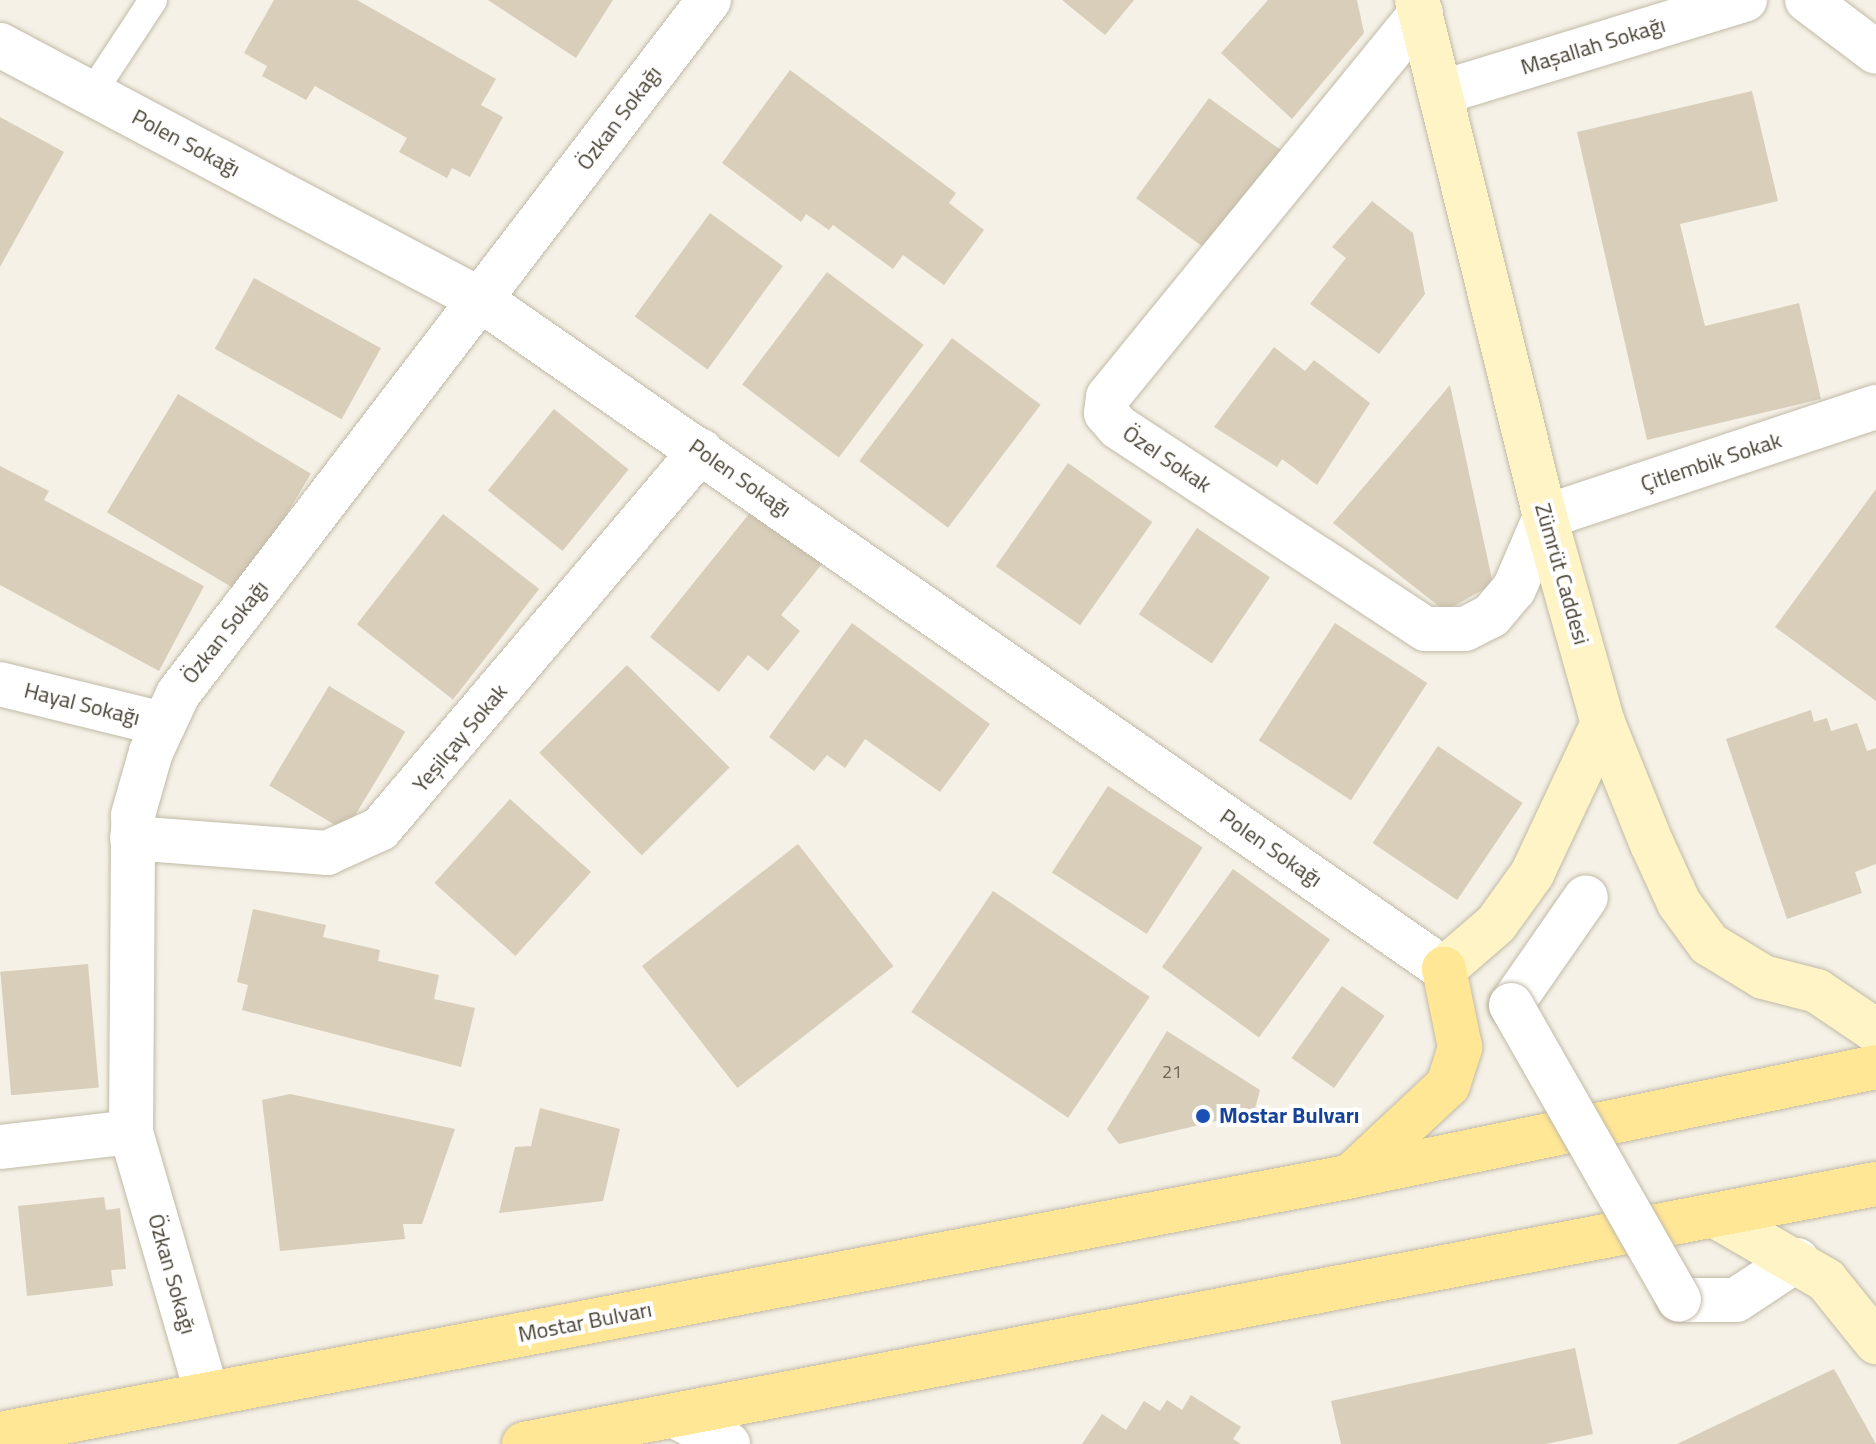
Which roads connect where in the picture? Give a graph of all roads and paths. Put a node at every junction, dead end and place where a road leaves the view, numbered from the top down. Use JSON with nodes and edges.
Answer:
{"nodes":[{"id":1,"x":153,"y":0,"type":"edge"},
{"id":2,"x":709,"y":0,"type":"edge"},
{"id":3,"x":1745,"y":0,"type":"edge"},
{"id":4,"x":1807,"y":0,"type":"edge"},
{"id":5,"x":1419,"y":6,"type":"edge"},
{"id":6,"x":0,"y":45,"type":"edge"},
{"id":7,"x":1876,"y":52,"type":"edge"},
{"id":8,"x":92,"y":93,"type":"junction"},
{"id":9,"x":1440,"y":93,"type":"junction"},
{"id":10,"x":481,"y":300,"type":"junction"},
{"id":11,"x":1873,"y":400,"type":"edge"},
{"id":12,"x":701,"y":451,"type":"junction"},
{"id":13,"x":1545,"y":517,"type":"junction"},
{"id":14,"x":0,"y":684,"type":"edge"},
{"id":15,"x":1603,"y":723,"type":"junction"},
{"id":16,"x":163,"y":724,"type":"junction"},
{"id":17,"x":132,"y":838,"type":"junction"},
{"id":18,"x":1586,"y":897,"type":"dead end"},
{"id":19,"x":1444,"y":969,"type":"junction"},
{"id":20,"x":1876,"y":1031,"type":"edge"},
{"id":21,"x":1876,"y":1067,"type":"edge"},
{"id":22,"x":131,"y":1132,"type":"junction"},
{"id":23,"x":0,"y":1147,"type":"edge"},
{"id":24,"x":1352,"y":1176,"type":"junction"},
{"id":25,"x":1876,"y":1184,"type":"edge"},
{"id":26,"x":1717,"y":1217,"type":"junction"},
{"id":27,"x":1797,"y":1260,"type":"junction"},
{"id":28,"x":1876,"y":1342,"type":"edge"},
{"id":29,"x":207,"y":1394,"type":"junction"},
{"id":30,"x":675,"y":1416,"type":"junction"},
{"id":31,"x":0,"y":1434,"type":"edge"},
{"id":32,"x":524,"y":1444,"type":"edge"},
{"id":33,"x":728,"y":1444,"type":"edge"}],
"edges":[{"from":1,"to":8,"type":"lane"},
{"from":2,"to":10,"type":"street","name":"Özkan Sokağı"},
{"from":3,"to":9,"type":"street","name":"Maşallah Sokağı"},
{"from":4,"to":7,"type":"street"},
{"from":5,"to":9,"type":"street","name":"Zümrüt Caddesi"},
{"from":5,"to":13,"type":"street","name":"Özel Sokak"},
{"from":6,"to":8,"type":"street","name":"Polen Sokağı"},
{"from":8,"to":10,"type":"street","name":"Polen Sokağı"},
{"from":9,"to":13,"type":"street","name":"Zümrüt Caddesi"},
{"from":10,"to":12,"type":"street","name":"Polen Sokağı"},
{"from":10,"to":16,"type":"street","name":"Özkan Sokağı"},
{"from":11,"to":13,"type":"street","name":"Çitlembik Sokak"},
{"from":12,"to":17,"type":"street","name":"Yeşilçay Sokak"},
{"from":12,"to":19,"type":"street","name":"Polen Sokağı"},
{"from":13,"to":15,"type":"street","name":"Zümrüt Caddesi"},
{"from":14,"to":16,"type":"street","name":"Hayal Sokağı"},
{"from":15,"to":19,"type":"street"},
{"from":15,"to":20,"type":"street","name":"Zümrüt Caddesi"},
{"from":16,"to":17,"type":"street","name":"Özkan Sokağı"},
{"from":17,"to":22,"type":"street","name":"Özkan Sokağı"},
{"from":18,"to":27,"type":"street","bridge":true},
{"from":19,"to":24,"type":"main road"},
{"from":21,"to":24,"type":"main road","name":"Mostar Bulvarı"},
{"from":22,"to":23,"type":"street"},
{"from":22,"to":29,"type":"street","name":"Özkan Sokağı"},
{"from":24,"to":29,"type":"main road","name":"Mostar Bulvarı"},
{"from":25,"to":26,"type":"main road"},
{"from":26,"to":27,"type":"street"},
{"from":26,"to":30,"type":"main road"},
{"from":27,"to":28,"type":"street"},
{"from":29,"to":31,"type":"main road","name":"Mostar Bulvarı"},
{"from":30,"to":32,"type":"main road"},
{"from":30,"to":33,"type":"street"}]}
